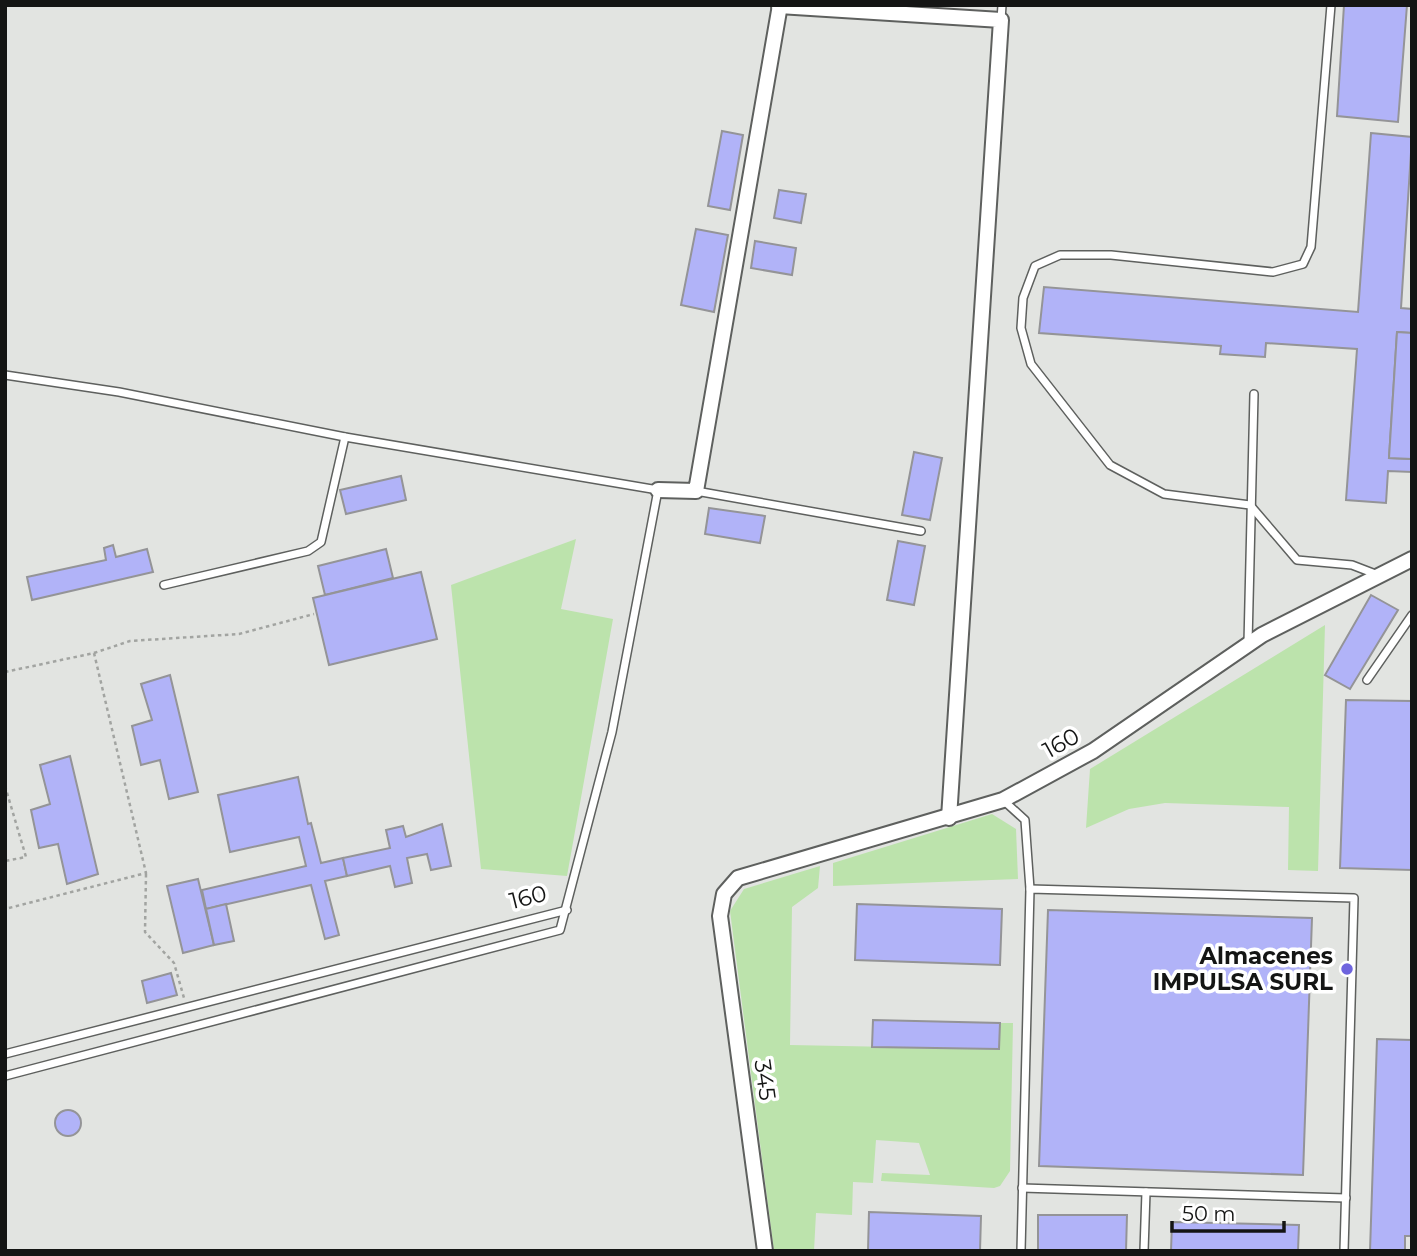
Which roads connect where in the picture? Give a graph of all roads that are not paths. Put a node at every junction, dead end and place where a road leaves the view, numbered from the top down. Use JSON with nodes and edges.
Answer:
{"nodes":[{"id":1,"x":1331,"y":5,"type":"edge"},
{"id":2,"x":779,"y":6,"type":"edge"},
{"id":3,"x":1002,"y":12,"type":"edge"},
{"id":4,"x":5,"y":375,"type":"edge"},
{"id":5,"x":1254,"y":394,"type":"dead end"},
{"id":6,"x":345,"y":436,"type":"junction"},
{"id":7,"x":658,"y":490,"type":"junction"},
{"id":8,"x":696,"y":491,"type":"junction"},
{"id":9,"x":1250,"y":505,"type":"junction"},
{"id":10,"x":921,"y":531,"type":"dead end"},
{"id":11,"x":1412,"y":559,"type":"edge"},
{"id":12,"x":1378,"y":575,"type":"junction"},
{"id":13,"x":164,"y":585,"type":"dead end"},
{"id":14,"x":1412,"y":615,"type":"edge"},
{"id":15,"x":1248,"y":643,"type":"junction"},
{"id":16,"x":1367,"y":680,"type":"dead end"},
{"id":17,"x":1003,"y":800,"type":"junction"},
{"id":18,"x":949,"y":818,"type":"junction"},
{"id":19,"x":1030,"y":889,"type":"junction"},
{"id":20,"x":567,"y":910,"type":"junction"},
{"id":21,"x":720,"y":916,"type":"joint"},
{"id":22,"x":5,"y":1054,"type":"edge"},
{"id":23,"x":5,"y":1076,"type":"edge"},
{"id":24,"x":1023,"y":1188,"type":"junction"},
{"id":25,"x":1146,"y":1192,"type":"junction"},
{"id":26,"x":1346,"y":1198,"type":"junction"},
{"id":27,"x":765,"y":1251,"type":"edge"},
{"id":28,"x":1021,"y":1251,"type":"edge"},
{"id":29,"x":1144,"y":1251,"type":"edge"},
{"id":30,"x":1345,"y":1251,"type":"edge"}],
"edges":[{"from":1,"to":9,"type":"lane"},
{"from":2,"to":3,"type":"street"},
{"from":2,"to":8,"type":"street"},
{"from":3,"to":18,"type":"street"},
{"from":4,"to":6,"type":"lane"},
{"from":5,"to":9,"type":"lane"},
{"from":6,"to":7,"type":"lane"},
{"from":6,"to":13,"type":"lane"},
{"from":7,"to":8,"type":"street"},
{"from":7,"to":20,"type":"lane"},
{"from":8,"to":10,"type":"lane"},
{"from":9,"to":12,"type":"lane"},
{"from":9,"to":15,"type":"lane"},
{"from":11,"to":12,"type":"street","name":"160"},
{"from":12,"to":15,"type":"street","name":"160"},
{"from":14,"to":16,"type":"lane"},
{"from":15,"to":17,"type":"street","name":"160"},
{"from":17,"to":18,"type":"street","name":"160"},
{"from":17,"to":19,"type":"lane"},
{"from":18,"to":21,"type":"street","name":"160"},
{"from":19,"to":24,"type":"lane"},
{"from":19,"to":26,"type":"lane"},
{"from":20,"to":22,"type":"lane","name":"160"},
{"from":20,"to":23,"type":"lane","name":"160"},
{"from":21,"to":27,"type":"street","name":"345"},
{"from":24,"to":25,"type":"lane"},
{"from":24,"to":28,"type":"lane"},
{"from":25,"to":26,"type":"lane"},
{"from":25,"to":29,"type":"lane"},
{"from":26,"to":30,"type":"lane"}]}
